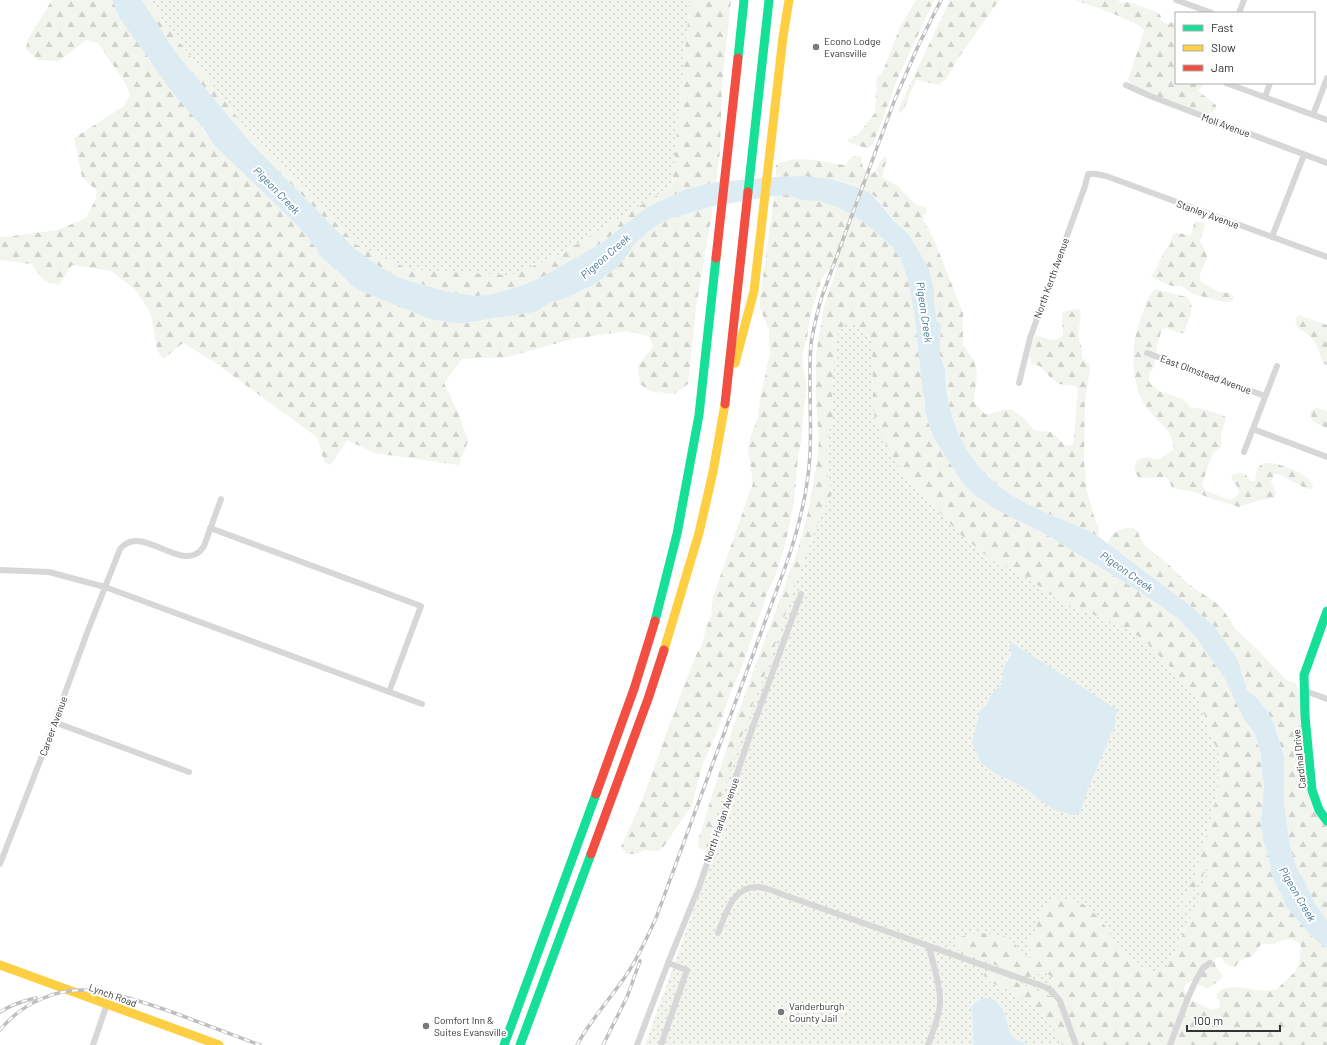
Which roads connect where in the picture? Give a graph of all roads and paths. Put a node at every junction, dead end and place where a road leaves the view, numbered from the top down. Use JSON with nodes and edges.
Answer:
{"nodes":[{"id":1,"x":744,"y":0,"type":"edge"},
{"id":2,"x":769,"y":0,"type":"edge"},
{"id":3,"x":789,"y":0,"type":"edge"},
{"id":4,"x":1176,"y":0,"type":"edge"},
{"id":5,"x":1244,"y":0,"type":"edge"},
{"id":6,"x":1188,"y":2,"type":"edge"},
{"id":7,"x":1210,"y":12,"type":"edge"},
{"id":8,"x":1239,"y":12,"type":"edge"},
{"id":9,"x":1327,"y":78,"type":"edge"},
{"id":10,"x":1229,"y":84,"type":"edge"},
{"id":11,"x":1270,"y":84,"type":"edge"},
{"id":12,"x":1126,"y":85,"type":"dead end"},
{"id":13,"x":1265,"y":97,"type":"junction"},
{"id":14,"x":1313,"y":115,"type":"junction"},
{"id":15,"x":1327,"y":120,"type":"edge"},
{"id":16,"x":1304,"y":155,"type":"junction"},
{"id":17,"x":1327,"y":163,"type":"edge"},
{"id":18,"x":1088,"y":174,"type":"joint"},
{"id":19,"x":1272,"y":237,"type":"junction"},
{"id":20,"x":1327,"y":258,"type":"edge"},
{"id":21,"x":1147,"y":353,"type":"dead end"},
{"id":22,"x":1277,"y":366,"type":"dead end"},
{"id":23,"x":1019,"y":383,"type":"dead end"},
{"id":24,"x":1265,"y":396,"type":"junction"},
{"id":25,"x":725,"y":403,"type":"junction"},
{"id":26,"x":1253,"y":430,"type":"junction"},
{"id":27,"x":1244,"y":452,"type":"dead end"},
{"id":28,"x":1327,"y":457,"type":"edge"},
{"id":29,"x":221,"y":499,"type":"dead end"},
{"id":30,"x":210,"y":528,"type":"junction"},
{"id":31,"x":0,"y":570,"type":"edge"},
{"id":32,"x":105,"y":587,"type":"junction"},
{"id":33,"x":801,"y":594,"type":"dead end"},
{"id":34,"x":1327,"y":611,"type":"edge"},
{"id":35,"x":1304,"y":691,"type":"junction"},
{"id":36,"x":389,"y":692,"type":"junction"},
{"id":37,"x":1327,"y":699,"type":"edge"},
{"id":38,"x":422,"y":704,"type":"dead end"},
{"id":39,"x":54,"y":722,"type":"junction"},
{"id":40,"x":189,"y":772,"type":"dead end"},
{"id":41,"x":1327,"y":821,"type":"edge"},
{"id":42,"x":0,"y":864,"type":"edge"},
{"id":43,"x":718,"y":933,"type":"dead end"},
{"id":44,"x":930,"y":947,"type":"junction"},
{"id":45,"x":668,"y":963,"type":"junction"},
{"id":46,"x":1210,"y":963,"type":"dead end"},
{"id":47,"x":0,"y":965,"type":"edge"},
{"id":48,"x":107,"y":1004,"type":"junction"},
{"id":49,"x":93,"y":1045,"type":"edge"},
{"id":50,"x":219,"y":1045,"type":"edge"},
{"id":51,"x":504,"y":1045,"type":"edge"},
{"id":52,"x":520,"y":1045,"type":"edge"},
{"id":53,"x":637,"y":1045,"type":"edge"},
{"id":54,"x":661,"y":1045,"type":"edge"},
{"id":55,"x":928,"y":1045,"type":"edge"},
{"id":56,"x":1076,"y":1045,"type":"edge"},
{"id":57,"x":1170,"y":1045,"type":"edge"}],
"edges":[{"from":1,"to":51,"type":"main road"},
{"from":2,"to":25,"type":"main road"},
{"from":3,"to":25,"type":"main road"},
{"from":4,"to":6,"type":"street"},
{"from":5,"to":8,"type":"street"},
{"from":6,"to":7,"type":"street"},
{"from":9,"to":14,"type":"street"},
{"from":10,"to":13,"type":"street"},
{"from":11,"to":13,"type":"street"},
{"from":12,"to":16,"type":"street","name":"Moll Avenue"},
{"from":13,"to":14,"type":"street"},
{"from":14,"to":15,"type":"street"},
{"from":16,"to":17,"type":"street","name":"Moll Avenue"},
{"from":16,"to":19,"type":"street"},
{"from":18,"to":19,"type":"street","name":"Stanley Avenue"},
{"from":18,"to":23,"type":"street","name":"North Kerth Avenue"},
{"from":19,"to":20,"type":"street","name":"Stanley Avenue"},
{"from":21,"to":24,"type":"street","name":"East Olmstead Avenue"},
{"from":22,"to":24,"type":"street"},
{"from":24,"to":26,"type":"street"},
{"from":25,"to":52,"type":"main road"},
{"from":26,"to":27,"type":"street"},
{"from":26,"to":28,"type":"street"},
{"from":29,"to":30,"type":"street"},
{"from":30,"to":32,"type":"street","name":"Career Avenue"},
{"from":30,"to":36,"type":"street"},
{"from":31,"to":32,"type":"street"},
{"from":32,"to":36,"type":"street"},
{"from":32,"to":39,"type":"street","name":"Career Avenue"},
{"from":33,"to":45,"type":"street","name":"North Harlan Avenue"},
{"from":34,"to":35,"type":"main road","name":"Cardinal Drive"},
{"from":35,"to":37,"type":"street"},
{"from":35,"to":41,"type":"main road","name":"Cardinal Drive"},
{"from":36,"to":38,"type":"street"},
{"from":39,"to":40,"type":"street"},
{"from":39,"to":42,"type":"street","name":"Career Avenue"},
{"from":43,"to":44,"type":"street"},
{"from":44,"to":55,"type":"street"},
{"from":44,"to":56,"type":"street"},
{"from":45,"to":53,"type":"street","name":"North Harlan Avenue"},
{"from":45,"to":54,"type":"street"},
{"from":46,"to":57,"type":"street"},
{"from":47,"to":48,"type":"main road","name":"Lynch Road"},
{"from":48,"to":49,"type":"street"},
{"from":48,"to":50,"type":"main road","name":"Lynch Road"}]}
